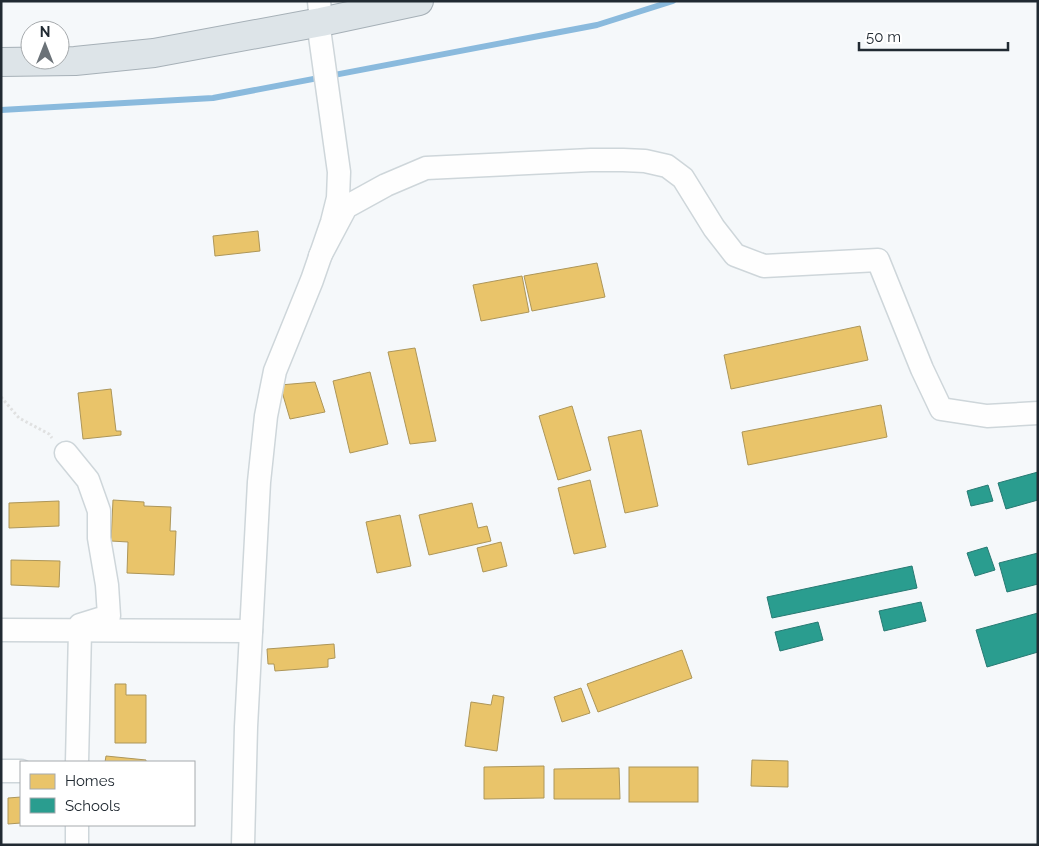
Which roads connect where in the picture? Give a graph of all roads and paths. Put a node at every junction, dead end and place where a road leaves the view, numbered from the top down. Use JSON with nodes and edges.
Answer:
{"nodes":[{"id":1,"x":419,"y":1,"type":"edge"},
{"id":2,"x":320,"y":20,"type":"edge"},
{"id":3,"x":1,"y":62,"type":"edge"},
{"id":4,"x":320,"y":256,"type":"junction"},
{"id":5,"x":1,"y":397,"type":"edge"},
{"id":6,"x":1038,"y":413,"type":"edge"},
{"id":7,"x":66,"y":453,"type":"joint"},
{"id":8,"x":1,"y":630,"type":"edge"},
{"id":9,"x":70,"y":631,"type":"junction"},
{"id":10,"x":251,"y":631,"type":"junction"},
{"id":11,"x":77,"y":761,"type":"edge"},
{"id":12,"x":1,"y":771,"type":"edge"},
{"id":13,"x":20,"y":771,"type":"edge"},
{"id":14,"x":77,"y":826,"type":"edge"},
{"id":15,"x":77,"y":845,"type":"edge"},
{"id":16,"x":243,"y":845,"type":"edge"}],
"edges":[{"from":1,"to":2,"type":"highway"},
{"from":2,"to":3,"type":"highway"},
{"from":2,"to":4,"type":"street"},
{"from":4,"to":6,"type":"street"},
{"from":4,"to":10,"type":"street"},
{"from":5,"to":7,"type":"path"},
{"from":7,"to":9,"type":"street"},
{"from":8,"to":9,"type":"street"},
{"from":9,"to":10,"type":"street"},
{"from":9,"to":11,"type":"street"},
{"from":10,"to":16,"type":"street"},
{"from":12,"to":13,"type":"street"},
{"from":14,"to":15,"type":"street"}]}
